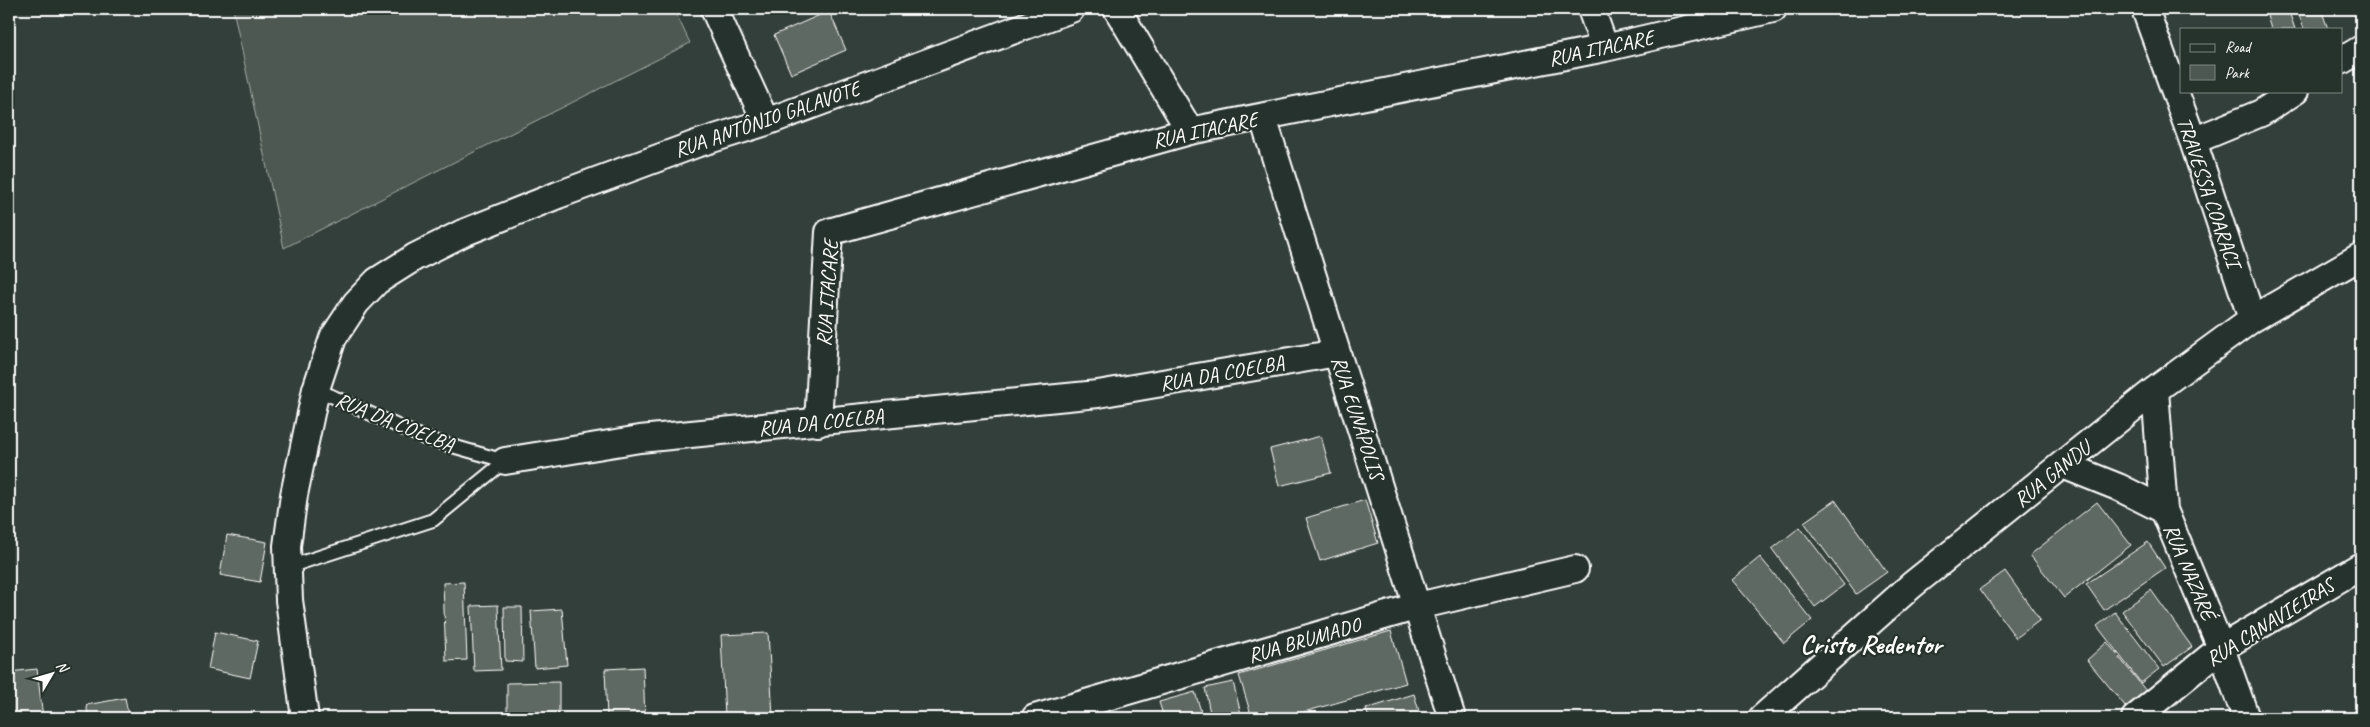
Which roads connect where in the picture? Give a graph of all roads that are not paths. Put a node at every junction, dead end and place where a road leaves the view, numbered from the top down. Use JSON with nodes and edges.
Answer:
{"nodes":[{"id":1,"x":714,"y":9,"type":"edge"},
{"id":2,"x":1071,"y":9,"type":"edge"},
{"id":3,"x":1117,"y":9,"type":"edge"},
{"id":4,"x":1591,"y":9,"type":"edge"},
{"id":5,"x":1772,"y":9,"type":"edge"},
{"id":6,"x":2145,"y":9,"type":"edge"},
{"id":7,"x":1605,"y":48,"type":"junction"},
{"id":8,"x":2361,"y":49,"type":"edge"},
{"id":9,"x":2342,"y":60,"type":"edge"},
{"id":10,"x":2293,"y":92,"type":"edge"},
{"id":11,"x":1263,"y":118,"type":"junction"},
{"id":12,"x":766,"y":122,"type":"junction"},
{"id":13,"x":1190,"y":131,"type":"junction"},
{"id":14,"x":2193,"y":141,"type":"junction"},
{"id":15,"x":2361,"y":256,"type":"edge"},
{"id":16,"x":2252,"y":319,"type":"junction"},
{"id":17,"x":1337,"y":354,"type":"junction"},
{"id":18,"x":316,"y":388,"type":"junction"},
{"id":19,"x":2155,"y":390,"type":"junction"},
{"id":20,"x":818,"y":423,"type":"junction"},
{"id":21,"x":505,"y":461,"type":"junction"},
{"id":22,"x":2063,"y":465,"type":"junction"},
{"id":23,"x":2164,"y":510,"type":"junction"},
{"id":24,"x":2361,"y":566,"type":"edge"},
{"id":25,"x":288,"y":567,"type":"junction"},
{"id":26,"x":1574,"y":569,"type":"dead end"},
{"id":27,"x":1418,"y":606,"type":"junction"},
{"id":28,"x":2221,"y":648,"type":"junction"},
{"id":29,"x":305,"y":718,"type":"edge"},
{"id":30,"x":1035,"y":718,"type":"edge"},
{"id":31,"x":1452,"y":718,"type":"edge"},
{"id":32,"x":1762,"y":718,"type":"edge"},
{"id":33,"x":2136,"y":718,"type":"edge"},
{"id":34,"x":2246,"y":718,"type":"edge"}],
"edges":[{"from":1,"to":12,"type":"street"},
{"from":2,"to":12,"type":"street","name":"RUA ANTÔNIO GALAVOTE"},
{"from":3,"to":13,"type":"street"},
{"from":4,"to":7,"type":"street"},
{"from":5,"to":7,"type":"street","name":"RUA ITACARE"},
{"from":6,"to":14,"type":"street","name":"TRAVESSA COARACI"},
{"from":7,"to":11,"type":"street","name":"RUA ITACARE"},
{"from":8,"to":9,"type":"street"},
{"from":10,"to":14,"type":"street"},
{"from":11,"to":13,"type":"street","name":"RUA ITACARE"},
{"from":11,"to":17,"type":"street","name":"RUA EUNÁPOLIS"},
{"from":12,"to":18,"type":"street","name":"RUA ANTÔNIO GALAVOTE"},
{"from":13,"to":20,"type":"street","name":"RUA ITACARE"},
{"from":14,"to":16,"type":"street","name":"TRAVESSA COARACI"},
{"from":15,"to":16,"type":"street","name":"RUA GANDU"},
{"from":16,"to":19,"type":"street","name":"RUA GANDU"},
{"from":17,"to":20,"type":"street","name":"RUA DA COELBA"},
{"from":17,"to":27,"type":"street","name":"RUA EUNÁPOLIS"},
{"from":18,"to":21,"type":"lane","name":"RUA DA COELBA"},
{"from":18,"to":25,"type":"street","name":"RUA ANTÔNIO GALAVOTE"},
{"from":19,"to":22,"type":"street","name":"RUA GANDU"},
{"from":19,"to":23,"type":"street","name":"RUA NAZARÉ"},
{"from":20,"to":21,"type":"street","name":"RUA DA COELBA"},
{"from":21,"to":25,"type":"lane"},
{"from":22,"to":23,"type":"street","name":"RUA NAZARÉ"},
{"from":22,"to":32,"type":"street","name":"RUA GANDU"},
{"from":23,"to":28,"type":"street","name":"RUA NAZARÉ"},
{"from":24,"to":28,"type":"street","name":"RUA CANAVIEIRAS"},
{"from":25,"to":29,"type":"street","name":"RUA ANTÔNIO GALAVOTE"},
{"from":26,"to":27,"type":"street","name":"RUA BRUMADO"},
{"from":27,"to":30,"type":"street","name":"RUA BRUMADO"},
{"from":27,"to":31,"type":"street","name":"RUA EUNÁPOLIS"},
{"from":28,"to":33,"type":"street","name":"RUA CANAVIEIRAS"},
{"from":28,"to":34,"type":"street","name":"RUA NAZARÉ"}]}
